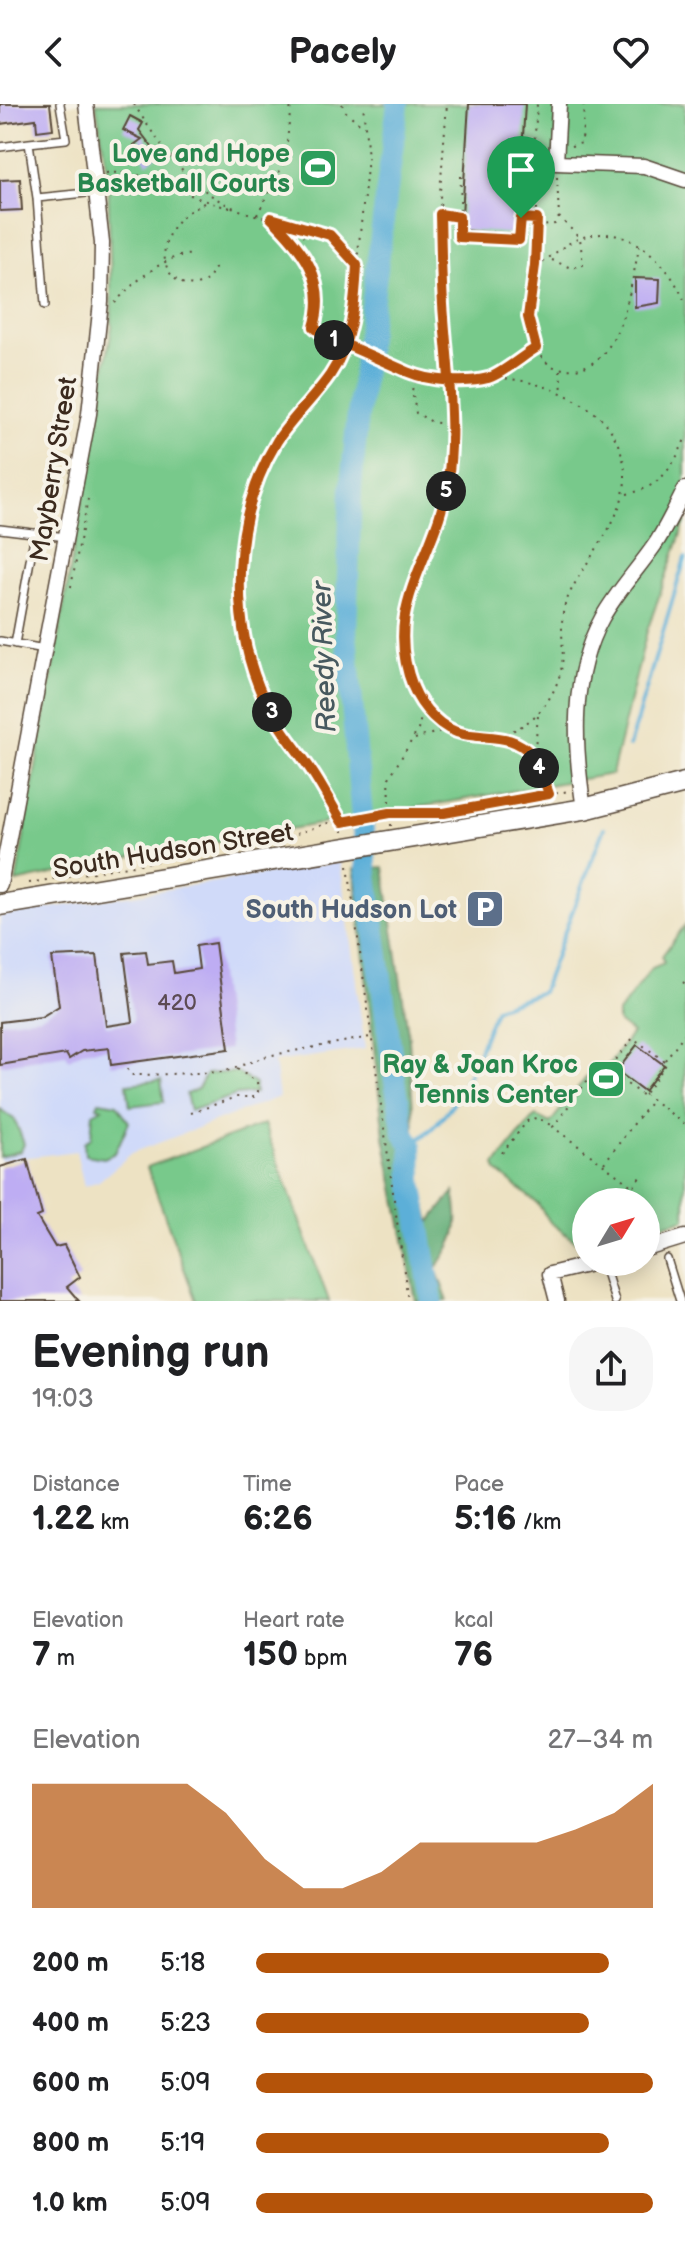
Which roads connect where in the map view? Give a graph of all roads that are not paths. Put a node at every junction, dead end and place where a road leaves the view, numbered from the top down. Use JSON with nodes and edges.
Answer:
{"nodes":[{"id":1,"x":60,"y":104,"type":"edge"},
{"id":2,"x":86,"y":104,"type":"edge"},
{"id":3,"x":559,"y":104,"type":"edge"},
{"id":4,"x":29,"y":143,"type":"junction"},
{"id":5,"x":0,"y":147,"type":"edge"},
{"id":6,"x":685,"y":180,"type":"edge"},
{"id":7,"x":98,"y":192,"type":"junction"},
{"id":8,"x":37,"y":198,"type":"junction"},
{"id":9,"x":45,"y":305,"type":"dead end"},
{"id":10,"x":685,"y":489,"type":"edge"},
{"id":11,"x":0,"y":529,"type":"edge"},
{"id":12,"x":35,"y":533,"type":"junction"},
{"id":13,"x":68,"y":538,"type":"junction"},
{"id":14,"x":0,"y":641,"type":"edge"},
{"id":15,"x":15,"y":644,"type":"junction"},
{"id":16,"x":46,"y":649,"type":"junction"},
{"id":17,"x":685,"y":783,"type":"edge"},
{"id":18,"x":584,"y":809,"type":"junction"},
{"id":19,"x":0,"y":885,"type":"edge"},
{"id":20,"x":0,"y":905,"type":"edge"},
{"id":21,"x":685,"y":1237,"type":"edge"},
{"id":22,"x":660,"y":1245,"type":"edge"},
{"id":23,"x":667,"y":1259,"type":"dead end"},
{"id":24,"x":572,"y":1269,"type":"edge"},
{"id":25,"x":606,"y":1276,"type":"edge"},
{"id":26,"x":557,"y":1301,"type":"edge"},
{"id":27,"x":615,"y":1301,"type":"edge"},
{"id":28,"x":680,"y":1301,"type":"edge"}],
"edges":[{"from":1,"to":4,"type":"lane"},
{"from":2,"to":7,"type":"street","name":"Mayberry Street"},
{"from":3,"to":6,"type":"street"},
{"from":4,"to":5,"type":"lane"},
{"from":4,"to":8,"type":"lane"},
{"from":7,"to":8,"type":"lane"},
{"from":7,"to":13,"type":"street","name":"Mayberry Street"},
{"from":8,"to":9,"type":"lane"},
{"from":10,"to":18,"type":"street"},
{"from":11,"to":12,"type":"lane"},
{"from":12,"to":13,"type":"lane"},
{"from":12,"to":15,"type":"lane"},
{"from":13,"to":16,"type":"street","name":"Mayberry Street"},
{"from":14,"to":15,"type":"lane"},
{"from":15,"to":16,"type":"lane"},
{"from":16,"to":19,"type":"street","name":"Mayberry Street"},
{"from":17,"to":18,"type":"street","name":"South Hudson Street"},
{"from":18,"to":20,"type":"street","name":"South Hudson Street"},
{"from":21,"to":22,"type":"street"},
{"from":23,"to":28,"type":"lane"},
{"from":24,"to":26,"type":"street"},
{"from":25,"to":27,"type":"lane"}]}
